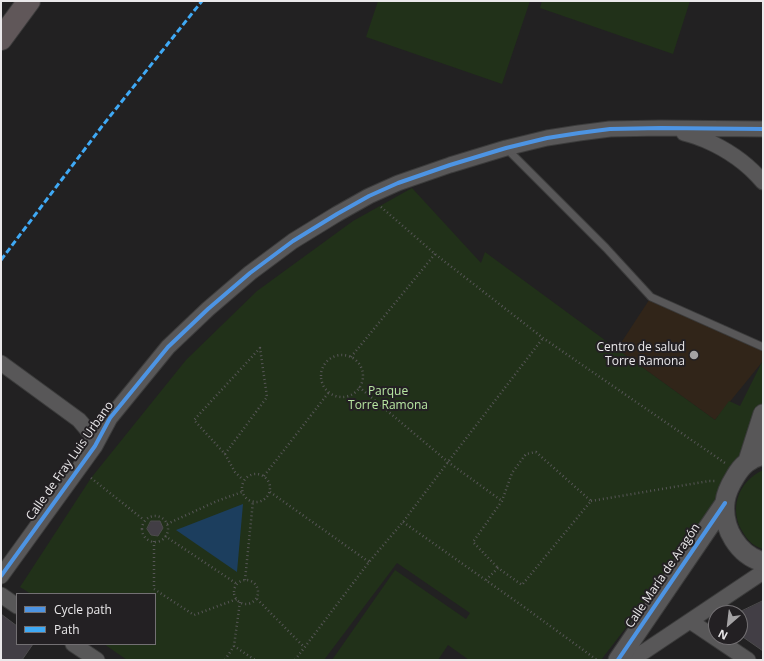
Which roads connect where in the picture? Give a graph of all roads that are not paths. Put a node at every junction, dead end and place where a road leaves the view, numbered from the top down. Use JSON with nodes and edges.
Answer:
{"nodes":[{"id":1,"x":29,"y":1,"type":"edge"},
{"id":2,"x":1,"y":39,"type":"edge"},
{"id":3,"x":763,"y":123,"type":"edge"},
{"id":4,"x":661,"y":128,"type":"junction"},
{"id":5,"x":746,"y":129,"type":"junction"},
{"id":6,"x":763,"y":129,"type":"edge"},
{"id":7,"x":506,"y":148,"type":"junction"},
{"id":8,"x":763,"y":182,"type":"edge"},
{"id":9,"x":763,"y":347,"type":"edge"},
{"id":10,"x":1,"y":363,"type":"edge"},
{"id":11,"x":763,"y":414,"type":"edge"},
{"id":12,"x":110,"y":418,"type":"junction"},
{"id":13,"x":80,"y":420,"type":"junction"},
{"id":14,"x":94,"y":446,"type":"junction"},
{"id":15,"x":755,"y":458,"type":"edge"},
{"id":16,"x":725,"y":503,"type":"junction"},
{"id":17,"x":763,"y":562,"type":"edge"},
{"id":18,"x":763,"y":572,"type":"edge"},
{"id":19,"x":1,"y":576,"type":"edge"},
{"id":20,"x":1,"y":595,"type":"edge"},
{"id":21,"x":16,"y":605,"type":"edge"},
{"id":22,"x":690,"y":622,"type":"junction"},
{"id":23,"x":74,"y":645,"type":"edge"},
{"id":24,"x":97,"y":660,"type":"edge"},
{"id":25,"x":618,"y":660,"type":"edge"},
{"id":26,"x":628,"y":660,"type":"edge"},
{"id":27,"x":748,"y":660,"type":"edge"}],
"edges":[{"from":1,"to":2,"type":"highway"},
{"from":3,"to":5,"type":"street"},
{"from":4,"to":5,"type":"street","name":"Calle de Fray Luis Urbano"},
{"from":4,"to":7,"type":"street","name":"Calle de Fray Luis Urbano"},
{"from":4,"to":8,"type":"street","name":"Calle de Fray Luis Urbano"},
{"from":5,"to":6,"type":"street","name":"Calle de Fray Luis Urbano"},
{"from":7,"to":9,"type":"lane"},
{"from":7,"to":12,"type":"street","name":"Calle de Fray Luis Urbano"},
{"from":10,"to":13,"type":"street"},
{"from":11,"to":15,"type":"street"},
{"from":12,"to":13,"type":"street"},
{"from":12,"to":14,"type":"street","name":"Calle de Fray Luis Urbano"},
{"from":13,"to":14,"type":"street"},
{"from":14,"to":19,"type":"street","name":"Calle de Fray Luis Urbano"},
{"from":15,"to":16,"type":"street"},
{"from":16,"to":17,"type":"street"},
{"from":16,"to":25,"type":"street","name":"Calle María de Aragón"},
{"from":18,"to":22,"type":"street"},
{"from":20,"to":21,"type":"street"},
{"from":22,"to":26,"type":"street"},
{"from":22,"to":27,"type":"street"},
{"from":23,"to":24,"type":"street"}]}
